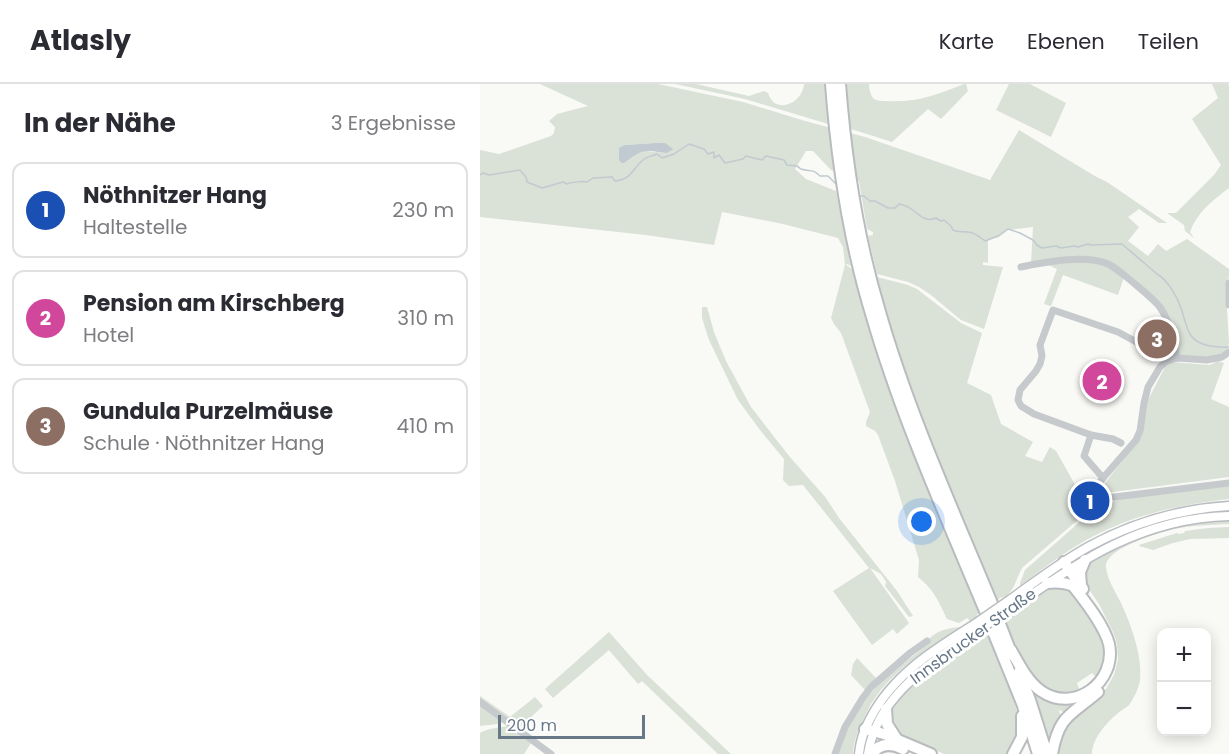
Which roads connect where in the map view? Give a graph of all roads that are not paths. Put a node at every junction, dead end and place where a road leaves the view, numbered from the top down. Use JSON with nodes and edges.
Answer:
{"nodes":[{"id":1,"x":831,"y":84,"type":"edge"},
{"id":2,"x":840,"y":84,"type":"edge"},
{"id":3,"x":838,"y":115,"type":"junction"},
{"id":4,"x":1021,"y":267,"type":"dead end"},
{"id":5,"x":1229,"y":283,"type":"edge"},
{"id":6,"x":1229,"y":305,"type":"edge"},
{"id":7,"x":1229,"y":352,"type":"edge"},
{"id":8,"x":1177,"y":358,"type":"junction"},
{"id":9,"x":1167,"y":361,"type":"junction"},
{"id":10,"x":1091,"y":435,"type":"junction"},
{"id":11,"x":1121,"y":443,"type":"dead end"},
{"id":12,"x":1103,"y":478,"type":"junction"},
{"id":13,"x":1229,"y":483,"type":"edge"},
{"id":14,"x":1229,"y":506,"type":"edge"},
{"id":15,"x":1229,"y":516,"type":"edge"},
{"id":16,"x":1070,"y":566,"type":"junction"},
{"id":17,"x":1047,"y":583,"type":"junction"},
{"id":18,"x":1077,"y":586,"type":"junction"},
{"id":19,"x":1012,"y":603,"type":"junction"},
{"id":20,"x":989,"y":608,"type":"dead end"},
{"id":21,"x":973,"y":630,"type":"junction"},
{"id":22,"x":927,"y":641,"type":"dead end"},
{"id":23,"x":1011,"y":651,"type":"junction"},
{"id":24,"x":480,"y":702,"type":"edge"},
{"id":25,"x":1022,"y":704,"type":"junction"},
{"id":26,"x":886,"y":709,"type":"junction"},
{"id":27,"x":870,"y":732,"type":"junction"},
{"id":28,"x":894,"y":741,"type":"junction"},
{"id":29,"x":551,"y":754,"type":"edge"},
{"id":30,"x":835,"y":754,"type":"edge"},
{"id":31,"x":859,"y":754,"type":"edge"},
{"id":32,"x":870,"y":754,"type":"edge"},
{"id":33,"x":915,"y":754,"type":"edge"},
{"id":34,"x":932,"y":754,"type":"edge"},
{"id":35,"x":1012,"y":754,"type":"edge"},
{"id":36,"x":1038,"y":754,"type":"edge"},
{"id":37,"x":1050,"y":754,"type":"edge"}],
"edges":[{"from":1,"to":3,"type":"highway"},
{"from":2,"to":3,"type":"highway"},
{"from":3,"to":20,"type":"highway"},
{"from":4,"to":8,"type":"street"},
{"from":5,"to":6,"type":"street"},
{"from":7,"to":8,"type":"street"},
{"from":8,"to":9,"type":"street"},
{"from":9,"to":10,"type":"street"},
{"from":9,"to":12,"type":"street"},
{"from":10,"to":11,"type":"street"},
{"from":10,"to":12,"type":"street"},
{"from":12,"to":13,"type":"street"},
{"from":14,"to":16,"type":"main road"},
{"from":15,"to":16,"type":"main road"},
{"from":16,"to":17,"type":"main road","name":"Innsbrucker Straße"},
{"from":16,"to":18,"type":"highway"},
{"from":16,"to":18,"type":"highway"},
{"from":16,"to":19,"type":"main road"},
{"from":17,"to":18,"type":"highway"},
{"from":17,"to":19,"type":"main road","name":"Innsbrucker Straße"},
{"from":18,"to":23,"type":"highway"},
{"from":18,"to":37,"type":"highway"},
{"from":19,"to":21,"type":"main road","name":"Innsbrucker Straße","bridge":true},
{"from":21,"to":26,"type":"main road","name":"Innsbrucker Straße"},
{"from":21,"to":27,"type":"main road","name":"Innsbrucker Straße"},
{"from":22,"to":30,"type":"street"},
{"from":23,"to":25,"type":"highway"},
{"from":23,"to":37,"type":"highway"},
{"from":24,"to":29,"type":"street"},
{"from":25,"to":35,"type":"highway"},
{"from":25,"to":36,"type":"highway"},
{"from":26,"to":27,"type":"main road","name":"Innsbrucker Straße"},
{"from":26,"to":28,"type":"highway"},
{"from":27,"to":28,"type":"highway"},
{"from":27,"to":31,"type":"main road","name":"Innsbrucker Straße"},
{"from":27,"to":32,"type":"main road","name":"Innsbrucker Straße"},
{"from":28,"to":32,"type":"highway"},
{"from":28,"to":33,"type":"highway"},
{"from":28,"to":34,"type":"highway"}]}
